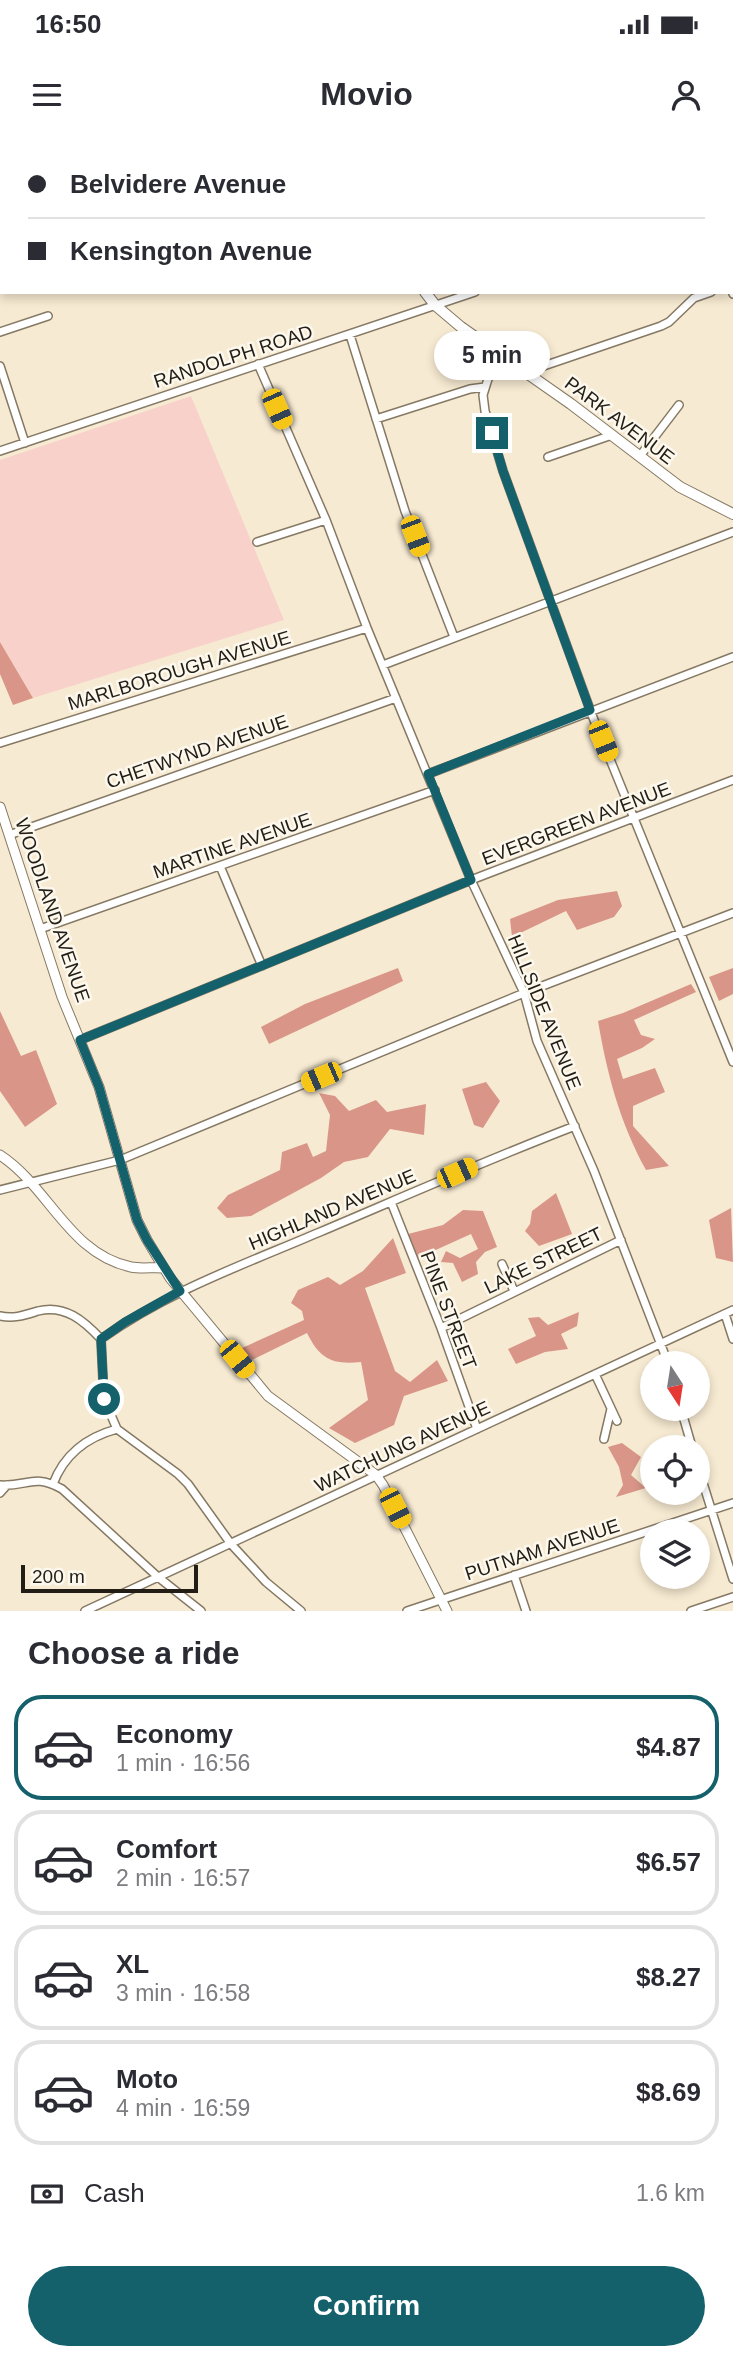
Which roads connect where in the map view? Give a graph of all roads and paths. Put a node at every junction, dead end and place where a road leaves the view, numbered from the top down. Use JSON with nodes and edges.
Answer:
{"nodes":[{"id":1,"x":426,"y":294,"type":"edge"},
{"id":2,"x":469,"y":294,"type":"edge"},
{"id":3,"x":705,"y":294,"type":"edge"},
{"id":4,"x":435,"y":306,"type":"junction"},
{"id":5,"x":48,"y":316,"type":"dead end"},
{"id":6,"x":0,"y":332,"type":"edge"},
{"id":7,"x":350,"y":335,"type":"junction"},
{"id":8,"x":503,"y":356,"type":"junction"},
{"id":9,"x":258,"y":364,"type":"junction"},
{"id":10,"x":0,"y":366,"type":"edge"},
{"id":11,"x":526,"y":372,"type":"junction"},
{"id":12,"x":485,"y":387,"type":"junction"},
{"id":13,"x":678,"y":405,"type":"dead end"},
{"id":14,"x":376,"y":419,"type":"junction"},
{"id":15,"x":612,"y":435,"type":"junction"},
{"id":16,"x":25,"y":443,"type":"junction"},
{"id":17,"x":0,"y":451,"type":"edge"},
{"id":18,"x":640,"y":456,"type":"junction"},
{"id":19,"x":548,"y":457,"type":"dead end"},
{"id":20,"x":733,"y":514,"type":"edge"},
{"id":21,"x":326,"y":520,"type":"junction"},
{"id":22,"x":733,"y":532,"type":"edge"},
{"id":23,"x":257,"y":542,"type":"dead end"},
{"id":24,"x":550,"y":600,"type":"junction"},
{"id":25,"x":367,"y":628,"type":"junction"},
{"id":26,"x":454,"y":638,"type":"junction"},
{"id":27,"x":733,"y":657,"type":"edge"},
{"id":28,"x":383,"y":665,"type":"junction"},
{"id":29,"x":396,"y":698,"type":"junction"},
{"id":30,"x":590,"y":710,"type":"junction"},
{"id":31,"x":0,"y":743,"type":"edge"},
{"id":32,"x":428,"y":774,"type":"junction"},
{"id":33,"x":733,"y":780,"type":"edge"},
{"id":34,"x":435,"y":790,"type":"junction"},
{"id":35,"x":0,"y":807,"type":"edge"},
{"id":36,"x":634,"y":818,"type":"junction"},
{"id":37,"x":9,"y":835,"type":"junction"},
{"id":38,"x":220,"y":866,"type":"junction"},
{"id":39,"x":471,"y":880,"type":"junction"},
{"id":40,"x":733,"y":913,"type":"edge"},
{"id":41,"x":40,"y":929,"type":"junction"},
{"id":42,"x":680,"y":934,"type":"junction"},
{"id":43,"x":262,"y":966,"type":"junction"},
{"id":44,"x":524,"y":993,"type":"junction"},
{"id":45,"x":80,"y":1040,"type":"junction"},
{"id":46,"x":733,"y":1062,"type":"edge"},
{"id":47,"x":575,"y":1126,"type":"junction"},
{"id":48,"x":0,"y":1155,"type":"edge"},
{"id":49,"x":120,"y":1160,"type":"junction"},
{"id":50,"x":32,"y":1182,"type":"junction"},
{"id":51,"x":0,"y":1190,"type":"edge"},
{"id":52,"x":391,"y":1202,"type":"junction"},
{"id":53,"x":621,"y":1240,"type":"junction"},
{"id":54,"x":502,"y":1264,"type":"dead end"},
{"id":55,"x":163,"y":1268,"type":"junction"},
{"id":56,"x":180,"y":1291,"type":"junction"},
{"id":57,"x":514,"y":1291,"type":"junction"},
{"id":58,"x":733,"y":1310,"type":"edge"},
{"id":59,"x":725,"y":1314,"type":"junction"},
{"id":60,"x":0,"y":1316,"type":"edge"},
{"id":61,"x":441,"y":1328,"type":"junction"},
{"id":62,"x":101,"y":1339,"type":"junction"},
{"id":63,"x":733,"y":1339,"type":"edge"},
{"id":64,"x":662,"y":1343,"type":"junction"},
{"id":65,"x":664,"y":1351,"type":"edge"},
{"id":66,"x":595,"y":1374,"type":"junction"},
{"id":67,"x":611,"y":1408,"type":"junction"},
{"id":68,"x":617,"y":1421,"type":"dead end"},
{"id":69,"x":117,"y":1429,"type":"junction"},
{"id":70,"x":477,"y":1429,"type":"junction"},
{"id":71,"x":604,"y":1439,"type":"dead end"},
{"id":72,"x":376,"y":1475,"type":"junction"},
{"id":73,"x":52,"y":1483,"type":"junction"},
{"id":74,"x":4,"y":1485,"type":"edge"},
{"id":75,"x":0,"y":1493,"type":"edge"},
{"id":76,"x":733,"y":1503,"type":"edge"},
{"id":77,"x":709,"y":1505,"type":"edge"},
{"id":78,"x":711,"y":1510,"type":"junction"},
{"id":79,"x":230,"y":1543,"type":"junction"},
{"id":80,"x":514,"y":1575,"type":"junction"},
{"id":81,"x":158,"y":1577,"type":"junction"},
{"id":82,"x":733,"y":1579,"type":"edge"},
{"id":83,"x":733,"y":1598,"type":"edge"},
{"id":84,"x":442,"y":1599,"type":"junction"},
{"id":85,"x":85,"y":1611,"type":"edge"},
{"id":86,"x":201,"y":1611,"type":"edge"},
{"id":87,"x":302,"y":1611,"type":"edge"},
{"id":88,"x":407,"y":1611,"type":"edge"},
{"id":89,"x":447,"y":1611,"type":"edge"},
{"id":90,"x":526,"y":1611,"type":"edge"},
{"id":91,"x":691,"y":1611,"type":"edge"}],
"edges":[{"from":1,"to":4,"type":"main road","name":"PARK AVENUE"},
{"from":2,"to":4,"type":"street","name":"RANDOLPH ROAD"},
{"from":3,"to":11,"type":"street"},
{"from":4,"to":7,"type":"street","name":"RANDOLPH ROAD"},
{"from":4,"to":8,"type":"main road","name":"PARK AVENUE"},
{"from":5,"to":6,"type":"street"},
{"from":7,"to":9,"type":"street","name":"RANDOLPH ROAD"},
{"from":7,"to":14,"type":"street"},
{"from":8,"to":11,"type":"main road","name":"PARK AVENUE"},
{"from":8,"to":12,"type":"street"},
{"from":9,"to":16,"type":"street","name":"RANDOLPH ROAD"},
{"from":9,"to":21,"type":"street","name":"HILLSIDE AVENUE"},
{"from":10,"to":16,"type":"street"},
{"from":11,"to":15,"type":"main road","name":"PARK AVENUE"},
{"from":12,"to":14,"type":"street"},
{"from":12,"to":24,"type":"street"},
{"from":13,"to":18,"type":"street"},
{"from":14,"to":26,"type":"street"},
{"from":15,"to":18,"type":"main road","name":"PARK AVENUE"},
{"from":15,"to":19,"type":"street"},
{"from":16,"to":17,"type":"street","name":"RANDOLPH ROAD"},
{"from":18,"to":20,"type":"main road","name":"PARK AVENUE"},
{"from":21,"to":23,"type":"street"},
{"from":21,"to":25,"type":"street","name":"HILLSIDE AVENUE"},
{"from":22,"to":24,"type":"street"},
{"from":24,"to":26,"type":"street"},
{"from":24,"to":30,"type":"street"},
{"from":25,"to":28,"type":"street","name":"HILLSIDE AVENUE"},
{"from":25,"to":31,"type":"street","name":"MARLBOROUGH AVENUE"},
{"from":26,"to":28,"type":"street"},
{"from":27,"to":30,"type":"street"},
{"from":28,"to":29,"type":"street","name":"HILLSIDE AVENUE"},
{"from":29,"to":32,"type":"street","name":"HILLSIDE AVENUE"},
{"from":29,"to":37,"type":"street","name":"CHETWYND AVENUE"},
{"from":30,"to":32,"type":"street"},
{"from":30,"to":36,"type":"street"},
{"from":32,"to":34,"type":"street","name":"HILLSIDE AVENUE"},
{"from":33,"to":36,"type":"street","name":"EVERGREEN AVENUE"},
{"from":34,"to":38,"type":"street","name":"MARTINE AVENUE"},
{"from":34,"to":39,"type":"street","name":"HILLSIDE AVENUE"},
{"from":35,"to":37,"type":"street","name":"WOODLAND AVENUE"},
{"from":36,"to":39,"type":"street","name":"EVERGREEN AVENUE"},
{"from":36,"to":42,"type":"street"},
{"from":37,"to":41,"type":"street","name":"WOODLAND AVENUE"},
{"from":38,"to":41,"type":"street","name":"MARTINE AVENUE"},
{"from":38,"to":43,"type":"street"},
{"from":39,"to":43,"type":"street","name":"EVERGREEN AVENUE"},
{"from":39,"to":44,"type":"street","name":"HILLSIDE AVENUE"},
{"from":40,"to":42,"type":"street"},
{"from":41,"to":45,"type":"street","name":"WOODLAND AVENUE"},
{"from":42,"to":44,"type":"street"},
{"from":42,"to":46,"type":"street"},
{"from":43,"to":45,"type":"street","name":"EVERGREEN AVENUE"},
{"from":44,"to":47,"type":"street","name":"HILLSIDE AVENUE"},
{"from":44,"to":49,"type":"street"},
{"from":45,"to":49,"type":"street","name":"WOODLAND AVENUE"},
{"from":47,"to":52,"type":"street","name":"HIGHLAND AVENUE"},
{"from":47,"to":53,"type":"street","name":"HILLSIDE AVENUE"},
{"from":48,"to":50,"type":"street"},
{"from":49,"to":50,"type":"street"},
{"from":49,"to":55,"type":"street","name":"WOODLAND AVENUE"},
{"from":50,"to":51,"type":"street"},
{"from":50,"to":55,"type":"street"},
{"from":52,"to":56,"type":"street","name":"HIGHLAND AVENUE"},
{"from":52,"to":61,"type":"street","name":"PINE STREET"},
{"from":53,"to":57,"type":"street","name":"LAKE STREET"},
{"from":53,"to":64,"type":"street","name":"HILLSIDE AVENUE"},
{"from":54,"to":57,"type":"street"},
{"from":55,"to":56,"type":"street","name":"WOODLAND AVENUE"},
{"from":56,"to":62,"type":"street","name":"HIGHLAND AVENUE"},
{"from":56,"to":72,"type":"street","name":"WOODLAND AVENUE"},
{"from":57,"to":61,"type":"street","name":"LAKE STREET"},
{"from":58,"to":59,"type":"street","name":"WATCHUNG AVENUE"},
{"from":59,"to":63,"type":"street"},
{"from":59,"to":64,"type":"street","name":"WATCHUNG AVENUE"},
{"from":60,"to":62,"type":"street"},
{"from":61,"to":70,"type":"street","name":"PINE STREET"},
{"from":62,"to":69,"type":"street"},
{"from":64,"to":65,"type":"street","name":"HILLSIDE AVENUE"},
{"from":64,"to":66,"type":"street","name":"WATCHUNG AVENUE"},
{"from":66,"to":67,"type":"street"},
{"from":66,"to":70,"type":"street","name":"WATCHUNG AVENUE"},
{"from":67,"to":68,"type":"street"},
{"from":67,"to":71,"type":"street"},
{"from":69,"to":73,"type":"street"},
{"from":69,"to":79,"type":"street"},
{"from":70,"to":72,"type":"street","name":"WATCHUNG AVENUE"},
{"from":72,"to":79,"type":"street","name":"WATCHUNG AVENUE"},
{"from":72,"to":84,"type":"street","name":"WOODLAND AVENUE"},
{"from":73,"to":74,"type":"street"},
{"from":73,"to":81,"type":"street"},
{"from":74,"to":75,"type":"street"},
{"from":76,"to":78,"type":"street","name":"PUTNAM AVENUE"},
{"from":77,"to":78,"type":"street"},
{"from":78,"to":80,"type":"street","name":"PUTNAM AVENUE"},
{"from":78,"to":82,"type":"street"},
{"from":79,"to":81,"type":"street","name":"WATCHUNG AVENUE"},
{"from":79,"to":87,"type":"street"},
{"from":80,"to":84,"type":"street","name":"PUTNAM AVENUE"},
{"from":80,"to":90,"type":"street"},
{"from":81,"to":85,"type":"street","name":"WATCHUNG AVENUE"},
{"from":81,"to":86,"type":"street"},
{"from":83,"to":91,"type":"street"},
{"from":84,"to":88,"type":"street","name":"PUTNAM AVENUE"},
{"from":84,"to":89,"type":"street","name":"WOODLAND AVENUE"}]}
